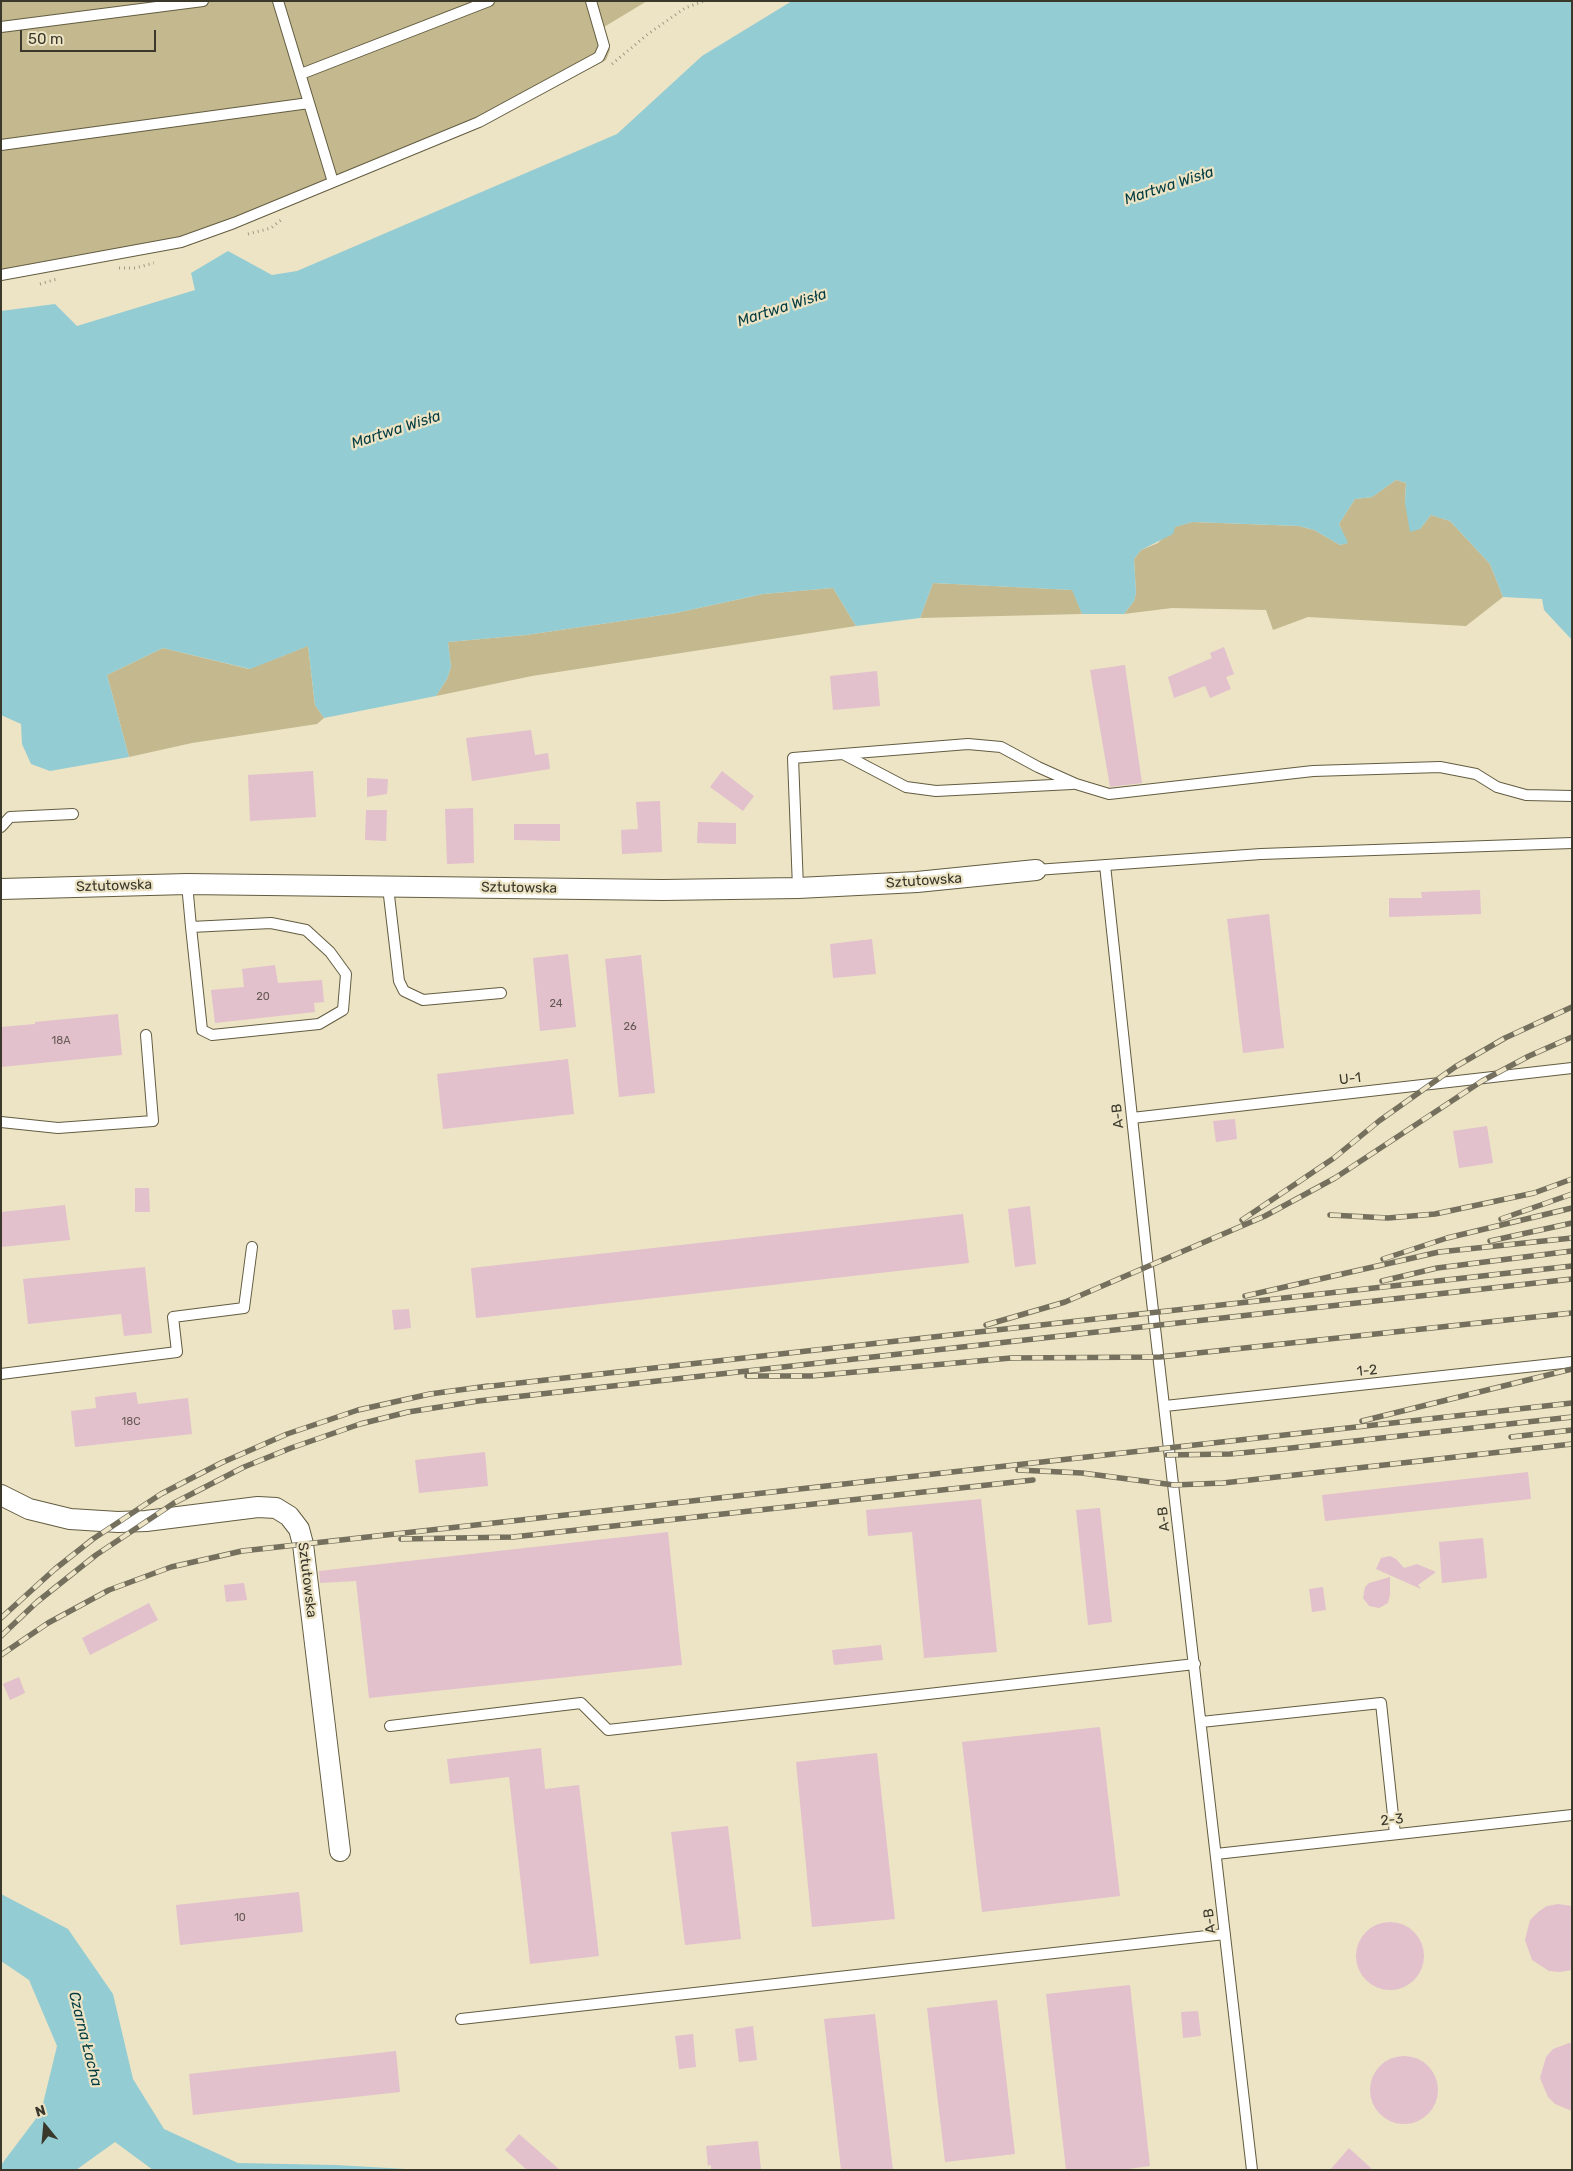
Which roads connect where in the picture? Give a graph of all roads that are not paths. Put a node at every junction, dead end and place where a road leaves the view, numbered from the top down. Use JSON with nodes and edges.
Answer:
{"nodes":[{"id":1,"x":203,"y":1,"type":"edge"},
{"id":2,"x":278,"y":1,"type":"edge"},
{"id":3,"x":489,"y":1,"type":"edge"},
{"id":4,"x":590,"y":1,"type":"edge"},
{"id":5,"x":1,"y":27,"type":"edge"},
{"id":6,"x":301,"y":74,"type":"junction"},
{"id":7,"x":309,"y":103,"type":"junction"},
{"id":8,"x":1,"y":145,"type":"edge"},
{"id":9,"x":333,"y":182,"type":"junction"},
{"id":10,"x":1,"y":275,"type":"edge"},
{"id":11,"x":842,"y":754,"type":"junction"},
{"id":12,"x":1076,"y":784,"type":"junction"},
{"id":13,"x":1572,"y":796,"type":"edge"},
{"id":14,"x":73,"y":814,"type":"dead end"},
{"id":15,"x":1,"y":826,"type":"edge"},
{"id":16,"x":1572,"y":843,"type":"edge"},
{"id":17,"x":1105,"y":864,"type":"junction"},
{"id":18,"x":1036,"y":870,"type":"joint"},
{"id":19,"x":186,"y":884,"type":"junction"},
{"id":20,"x":388,"y":887,"type":"junction"},
{"id":21,"x":798,"y":888,"type":"junction"},
{"id":22,"x":1,"y":889,"type":"edge"},
{"id":23,"x":191,"y":927,"type":"junction"},
{"id":24,"x":501,"y":993,"type":"dead end"},
{"id":25,"x":146,"y":1035,"type":"dead end"},
{"id":26,"x":1572,"y":1068,"type":"edge"},
{"id":27,"x":1132,"y":1118,"type":"junction"},
{"id":28,"x":1,"y":1122,"type":"edge"},
{"id":29,"x":252,"y":1246,"type":"dead end"},
{"id":30,"x":1572,"y":1362,"type":"edge"},
{"id":31,"x":1,"y":1374,"type":"edge"},
{"id":32,"x":1165,"y":1406,"type":"junction"},
{"id":33,"x":1,"y":1495,"type":"edge"},
{"id":34,"x":1195,"y":1664,"type":"junction"},
{"id":35,"x":1201,"y":1722,"type":"junction"},
{"id":36,"x":390,"y":1726,"type":"dead end"},
{"id":37,"x":1572,"y":1815,"type":"edge"},
{"id":38,"x":1395,"y":1834,"type":"junction"},
{"id":39,"x":340,"y":1851,"type":"dead end"},
{"id":40,"x":1216,"y":1854,"type":"junction"},
{"id":41,"x":1226,"y":1934,"type":"junction"},
{"id":42,"x":461,"y":2019,"type":"dead end"},
{"id":43,"x":1252,"y":2170,"type":"edge"}],
"edges":[{"from":1,"to":5,"type":"lane"},
{"from":2,"to":6,"type":"lane"},
{"from":3,"to":6,"type":"lane"},
{"from":4,"to":9,"type":"lane"},
{"from":6,"to":7,"type":"lane"},
{"from":7,"to":8,"type":"lane"},
{"from":7,"to":9,"type":"lane"},
{"from":9,"to":10,"type":"lane"},
{"from":11,"to":12,"type":"lane"},
{"from":11,"to":12,"type":"lane"},
{"from":11,"to":21,"type":"lane"},
{"from":12,"to":13,"type":"lane"},
{"from":14,"to":15,"type":"lane"},
{"from":16,"to":17,"type":"lane"},
{"from":17,"to":18,"type":"lane"},
{"from":17,"to":27,"type":"lane","name":"A-B"},
{"from":18,"to":21,"type":"street","name":"Sztutowska"},
{"from":19,"to":20,"type":"street","name":"Sztutowska"},
{"from":19,"to":22,"type":"street","name":"Sztutowska"},
{"from":19,"to":23,"type":"lane"},
{"from":20,"to":21,"type":"street","name":"Sztutowska"},
{"from":20,"to":24,"type":"lane"},
{"from":23,"to":23,"type":"lane"},
{"from":25,"to":28,"type":"lane"},
{"from":26,"to":27,"type":"lane","name":"U-1"},
{"from":27,"to":32,"type":"lane","name":"A-B"},
{"from":29,"to":31,"type":"lane"},
{"from":30,"to":32,"type":"lane","name":"1-2"},
{"from":32,"to":34,"type":"lane","name":"A-B"},
{"from":33,"to":39,"type":"street","name":"Sztutowska"},
{"from":34,"to":35,"type":"lane","name":"A-B"},
{"from":34,"to":36,"type":"lane"},
{"from":35,"to":38,"type":"lane"},
{"from":35,"to":40,"type":"lane","name":"A-B"},
{"from":37,"to":38,"type":"lane","name":"2-3"},
{"from":38,"to":40,"type":"lane","name":"2-3"},
{"from":40,"to":41,"type":"lane","name":"A-B"},
{"from":41,"to":42,"type":"lane"},
{"from":41,"to":43,"type":"lane","name":"A-B"}]}
